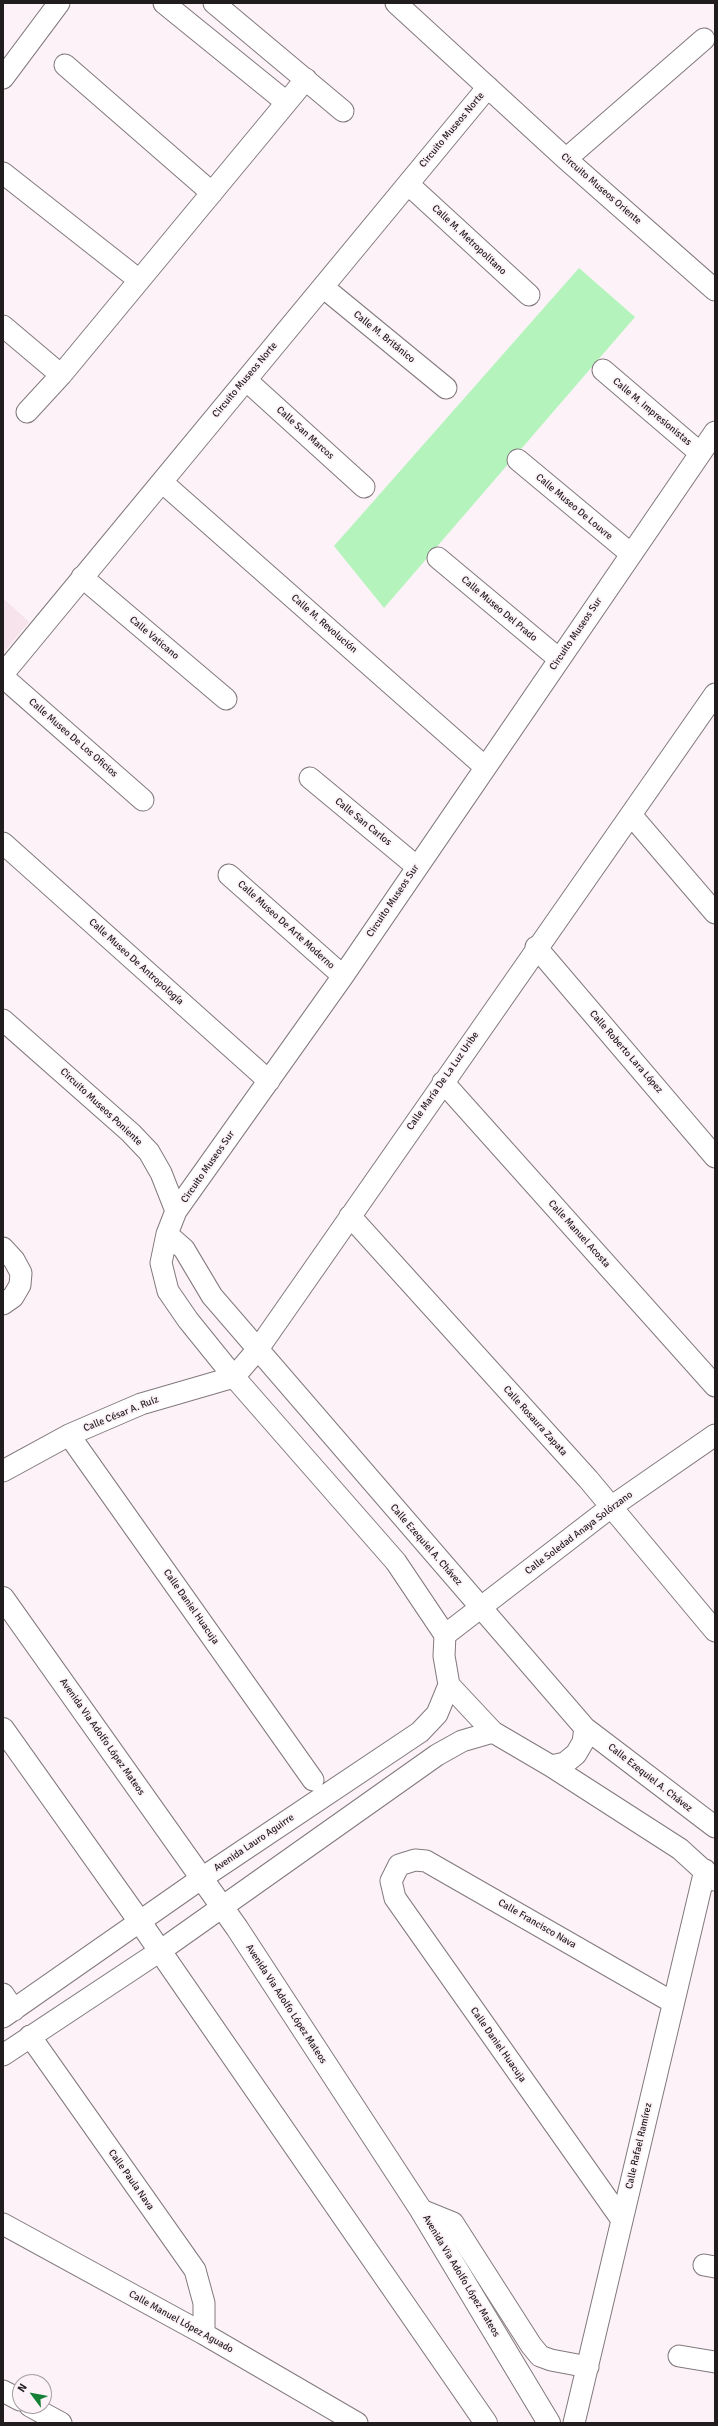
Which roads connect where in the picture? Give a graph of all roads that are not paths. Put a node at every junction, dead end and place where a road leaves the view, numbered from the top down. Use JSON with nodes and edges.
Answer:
{"nodes":[{"id":1,"x":59,"y":3,"type":"edge"},
{"id":2,"x":164,"y":3,"type":"edge"},
{"id":3,"x":214,"y":3,"type":"edge"},
{"id":4,"x":396,"y":3,"type":"edge"},
{"id":5,"x":704,"y":39,"type":"dead end"},
{"id":6,"x":64,"y":65,"type":"dead end"},
{"id":7,"x":3,"y":78,"type":"edge"},
{"id":8,"x":306,"y":79,"type":"junction"},
{"id":9,"x":488,"y":87,"type":"junction"},
{"id":10,"x":286,"y":102,"type":"junction"},
{"id":11,"x":343,"y":111,"type":"dead end"},
{"id":12,"x":566,"y":159,"type":"junction"},
{"id":13,"x":3,"y":172,"type":"edge"},
{"id":14,"x":408,"y":184,"type":"junction"},
{"id":15,"x":212,"y":193,"type":"junction"},
{"id":16,"x":139,"y":280,"type":"junction"},
{"id":17,"x":322,"y":287,"type":"junction"},
{"id":18,"x":715,"y":290,"type":"edge"},
{"id":19,"x":530,"y":295,"type":"dead end"},
{"id":20,"x":3,"y":326,"type":"edge"},
{"id":21,"x":603,"y":370,"type":"dead end"},
{"id":22,"x":61,"y":375,"type":"junction"},
{"id":23,"x":246,"y":380,"type":"junction"},
{"id":24,"x":446,"y":388,"type":"dead end"},
{"id":25,"x":27,"y":412,"type":"dead end"},
{"id":26,"x":715,"y":432,"type":"edge"},
{"id":27,"x":700,"y":453,"type":"junction"},
{"id":28,"x":518,"y":460,"type":"dead end"},
{"id":29,"x":162,"y":482,"type":"junction"},
{"id":30,"x":364,"y":487,"type":"dead end"},
{"id":31,"x":631,"y":554,"type":"junction"},
{"id":32,"x":438,"y":558,"type":"dead end"},
{"id":33,"x":82,"y":577,"type":"junction"},
{"id":34,"x":559,"y":659,"type":"junction"},
{"id":35,"x":3,"y":675,"type":"edge"},
{"id":36,"x":715,"y":694,"type":"edge"},
{"id":37,"x":226,"y":698,"type":"dead end"},
{"id":38,"x":485,"y":767,"type":"junction"},
{"id":39,"x":310,"y":778,"type":"dead end"},
{"id":40,"x":144,"y":800,"type":"dead end"},
{"id":41,"x":632,"y":816,"type":"junction"},
{"id":42,"x":3,"y":843,"type":"edge"},
{"id":43,"x":416,"y":866,"type":"junction"},
{"id":44,"x":229,"y":875,"type":"dead end"},
{"id":45,"x":715,"y":913,"type":"edge"},
{"id":46,"x":536,"y":947,"type":"junction"},
{"id":47,"x":342,"y":976,"type":"junction"},
{"id":48,"x":3,"y":1020,"type":"edge"},
{"id":49,"x":269,"y":1081,"type":"junction"},
{"id":50,"x":443,"y":1082,"type":"junction"},
{"id":51,"x":715,"y":1156,"type":"edge"},
{"id":52,"x":176,"y":1211,"type":"junction"},
{"id":53,"x":350,"y":1216,"type":"junction"},
{"id":54,"x":167,"y":1234,"type":"junction"},
{"id":55,"x":3,"y":1248,"type":"edge"},
{"id":56,"x":3,"y":1304,"type":"edge"},
{"id":57,"x":258,"y":1349,"type":"junction"},
{"id":58,"x":234,"y":1377,"type":"junction"},
{"id":59,"x":715,"y":1386,"type":"edge"},
{"id":60,"x":69,"y":1435,"type":"junction"},
{"id":61,"x":715,"y":1435,"type":"edge"},
{"id":62,"x":3,"y":1471,"type":"edge"},
{"id":63,"x":611,"y":1508,"type":"junction"},
{"id":64,"x":3,"y":1598,"type":"edge"},
{"id":65,"x":480,"y":1608,"type":"junction"},
{"id":66,"x":715,"y":1631,"type":"edge"},
{"id":67,"x":445,"y":1635,"type":"junction"},
{"id":68,"x":449,"y":1685,"type":"junction"},
{"id":69,"x":585,"y":1728,"type":"junction"},
{"id":70,"x":3,"y":1729,"type":"edge"},
{"id":71,"x":493,"y":1732,"type":"junction"},
{"id":72,"x":551,"y":1766,"type":"junction"},
{"id":73,"x":313,"y":1780,"type":"dead end"},
{"id":74,"x":715,"y":1828,"type":"edge"},
{"id":75,"x":399,"y":1865,"type":"joint"},
{"id":76,"x":710,"y":1876,"type":"edge"},
{"id":77,"x":202,"y":1878,"type":"junction"},
{"id":78,"x":222,"y":1907,"type":"junction"},
{"id":79,"x":140,"y":1922,"type":"junction"},
{"id":80,"x":160,"y":1950,"type":"junction"},
{"id":81,"x":672,"y":2002,"type":"junction"},
{"id":82,"x":7,"y":2007,"type":"edge"},
{"id":83,"x":30,"y":2036,"type":"junction"},
{"id":84,"x":3,"y":2055,"type":"edge"},
{"id":85,"x":421,"y":2210,"type":"junction"},
{"id":86,"x":622,"y":2220,"type":"junction"},
{"id":87,"x":3,"y":2224,"type":"edge"},
{"id":88,"x":204,"y":2334,"type":"junction"},
{"id":89,"x":679,"y":2356,"type":"dead end"},
{"id":90,"x":715,"y":2362,"type":"edge"},
{"id":91,"x":588,"y":2367,"type":"junction"},
{"id":92,"x":3,"y":2391,"type":"edge"},
{"id":93,"x":12,"y":2396,"type":"edge"},
{"id":94,"x":45,"y":2414,"type":"edge"},
{"id":95,"x":61,"y":2423,"type":"edge"},
{"id":96,"x":357,"y":2423,"type":"edge"},
{"id":97,"x":486,"y":2423,"type":"edge"},
{"id":98,"x":549,"y":2423,"type":"edge"},
{"id":99,"x":574,"y":2423,"type":"edge"}],
"edges":[{"from":1,"to":7,"type":"street"},
{"from":2,"to":10,"type":"street"},
{"from":3,"to":8,"type":"street"},
{"from":4,"to":9,"type":"street","name":"Circuito Museos Oriente"},
{"from":5,"to":12,"type":"street"},
{"from":6,"to":15,"type":"street"},
{"from":8,"to":10,"type":"street"},
{"from":8,"to":11,"type":"street"},
{"from":9,"to":12,"type":"street","name":"Circuito Museos Oriente"},
{"from":9,"to":14,"type":"street","name":"Circuito Museos Norte"},
{"from":10,"to":15,"type":"street"},
{"from":12,"to":18,"type":"street","name":"Circuito Museos Oriente"},
{"from":13,"to":16,"type":"street"},
{"from":14,"to":17,"type":"street","name":"Circuito Museos Norte"},
{"from":14,"to":19,"type":"street","name":"Calle M. Metropolitano"},
{"from":15,"to":16,"type":"street"},
{"from":16,"to":22,"type":"street"},
{"from":17,"to":23,"type":"street","name":"Circuito Museos Norte"},
{"from":17,"to":24,"type":"street","name":"Calle M. Británico"},
{"from":20,"to":22,"type":"street"},
{"from":21,"to":27,"type":"street","name":"Calle M. Impresionistas"},
{"from":22,"to":25,"type":"street"},
{"from":23,"to":29,"type":"street","name":"Circuito Museos Norte"},
{"from":23,"to":30,"type":"street","name":"Calle San Marcos"},
{"from":26,"to":27,"type":"street","name":"Circuito Museos Sur"},
{"from":27,"to":31,"type":"street","name":"Circuito Museos Sur"},
{"from":28,"to":31,"type":"street","name":"Calle Museo De Louvre"},
{"from":29,"to":33,"type":"street","name":"Circuito Museos Norte"},
{"from":29,"to":38,"type":"street","name":"Calle M. Revolución"},
{"from":31,"to":34,"type":"street","name":"Circuito Museos Sur"},
{"from":32,"to":34,"type":"street","name":"Calle Museo Del Prado"},
{"from":33,"to":35,"type":"street","name":"Circuito Museos Norte"},
{"from":33,"to":37,"type":"street","name":"Calle Vaticano"},
{"from":34,"to":38,"type":"street","name":"Circuito Museos Sur"},
{"from":35,"to":40,"type":"street","name":"Calle Museo De Los Oficios"},
{"from":36,"to":41,"type":"street","name":"Calle María De La Luz Uribe"},
{"from":38,"to":43,"type":"street","name":"Circuito Museos Sur"},
{"from":39,"to":43,"type":"street","name":"Calle San Carlos"},
{"from":41,"to":45,"type":"street"},
{"from":41,"to":46,"type":"street","name":"Calle María De La Luz Uribe"},
{"from":42,"to":49,"type":"street","name":"Calle Museo De Antropología"},
{"from":43,"to":47,"type":"street","name":"Circuito Museos Sur"},
{"from":44,"to":47,"type":"street","name":"Calle Museo De Arte Moderno"},
{"from":46,"to":50,"type":"street","name":"Calle María De La Luz Uribe"},
{"from":46,"to":51,"type":"street","name":"Calle Roberto Lara López"},
{"from":47,"to":49,"type":"street","name":"Circuito Museos Sur"},
{"from":48,"to":52,"type":"street","name":"Circuito Museos Poniente"},
{"from":49,"to":52,"type":"street","name":"Circuito Museos Sur"},
{"from":50,"to":53,"type":"street","name":"Calle María De La Luz Uribe"},
{"from":50,"to":59,"type":"street","name":"Calle Manuel Acosta"},
{"from":52,"to":54,"type":"street","name":"Circuito Museos Sur"},
{"from":53,"to":57,"type":"street","name":"Calle María De La Luz Uribe"},
{"from":53,"to":63,"type":"street","name":"Calle Rosaura Zapata"},
{"from":54,"to":57,"type":"street","name":"Calle Ezequiel A. Chávez"},
{"from":54,"to":58,"type":"street","name":"Circuito Museos Sur"},
{"from":55,"to":56,"type":"street"},
{"from":57,"to":58,"type":"street"},
{"from":57,"to":65,"type":"street","name":"Calle Ezequiel A. Chávez"},
{"from":58,"to":60,"type":"street","name":"Calle César A. Ruíz"},
{"from":58,"to":67,"type":"street"},
{"from":60,"to":62,"type":"street","name":"Calle César A. Ruíz"},
{"from":60,"to":73,"type":"street","name":"Calle Daniel Huacuja"},
{"from":61,"to":63,"type":"street","name":"Calle Soledad Anaya Solórzano"},
{"from":63,"to":65,"type":"street","name":"Calle Soledad Anaya Solórzano"},
{"from":63,"to":66,"type":"street","name":"Calle Rosaura Zapata"},
{"from":64,"to":77,"type":"main road","name":"Avenida Via Adolfo López Mateos"},
{"from":65,"to":67,"type":"street","name":"Calle Soledad Anaya Solórzano"},
{"from":65,"to":69,"type":"street","name":"Calle Ezequiel A. Chávez"},
{"from":67,"to":68,"type":"street"},
{"from":68,"to":71,"type":"street"},
{"from":68,"to":77,"type":"street","name":"Avenida Lauro Aguirre"},
{"from":69,"to":72,"type":"street"},
{"from":69,"to":74,"type":"street","name":"Calle Ezequiel A. Chávez"},
{"from":70,"to":79,"type":"main road"},
{"from":71,"to":72,"type":"street"},
{"from":71,"to":78,"type":"street"},
{"from":72,"to":76,"type":"street"},
{"from":75,"to":81,"type":"street","name":"Calle Francisco Nava"},
{"from":75,"to":86,"type":"street","name":"Calle Daniel Huacuja"},
{"from":76,"to":81,"type":"street","name":"Calle Rafael Ramírez"},
{"from":77,"to":78,"type":"main road","name":"Avenida Via Adolfo López Mateos"},
{"from":77,"to":79,"type":"street","name":"Avenida Lauro Aguirre"},
{"from":78,"to":80,"type":"street"},
{"from":78,"to":85,"type":"main road","name":"Avenida Via Adolfo López Mateos"},
{"from":79,"to":80,"type":"main road"},
{"from":79,"to":82,"type":"street","name":"Avenida Lauro Aguirre"},
{"from":80,"to":83,"type":"street"},
{"from":80,"to":97,"type":"main road"},
{"from":81,"to":86,"type":"street","name":"Calle Rafael Ramírez"},
{"from":83,"to":84,"type":"street"},
{"from":83,"to":88,"type":"street","name":"Calle Paula Nava"},
{"from":85,"to":91,"type":"street"},
{"from":85,"to":98,"type":"main road","name":"Avenida Via Adolfo López Mateos"},
{"from":86,"to":91,"type":"street","name":"Calle Rafael Ramírez"},
{"from":87,"to":88,"type":"street","name":"Calle Manuel López Aguado"},
{"from":88,"to":96,"type":"street","name":"Calle Manuel López Aguado"},
{"from":89,"to":90,"type":"street"},
{"from":91,"to":99,"type":"street","name":"Calle Rafael Ramírez"},
{"from":92,"to":93,"type":"street"},
{"from":94,"to":95,"type":"street"}]}
